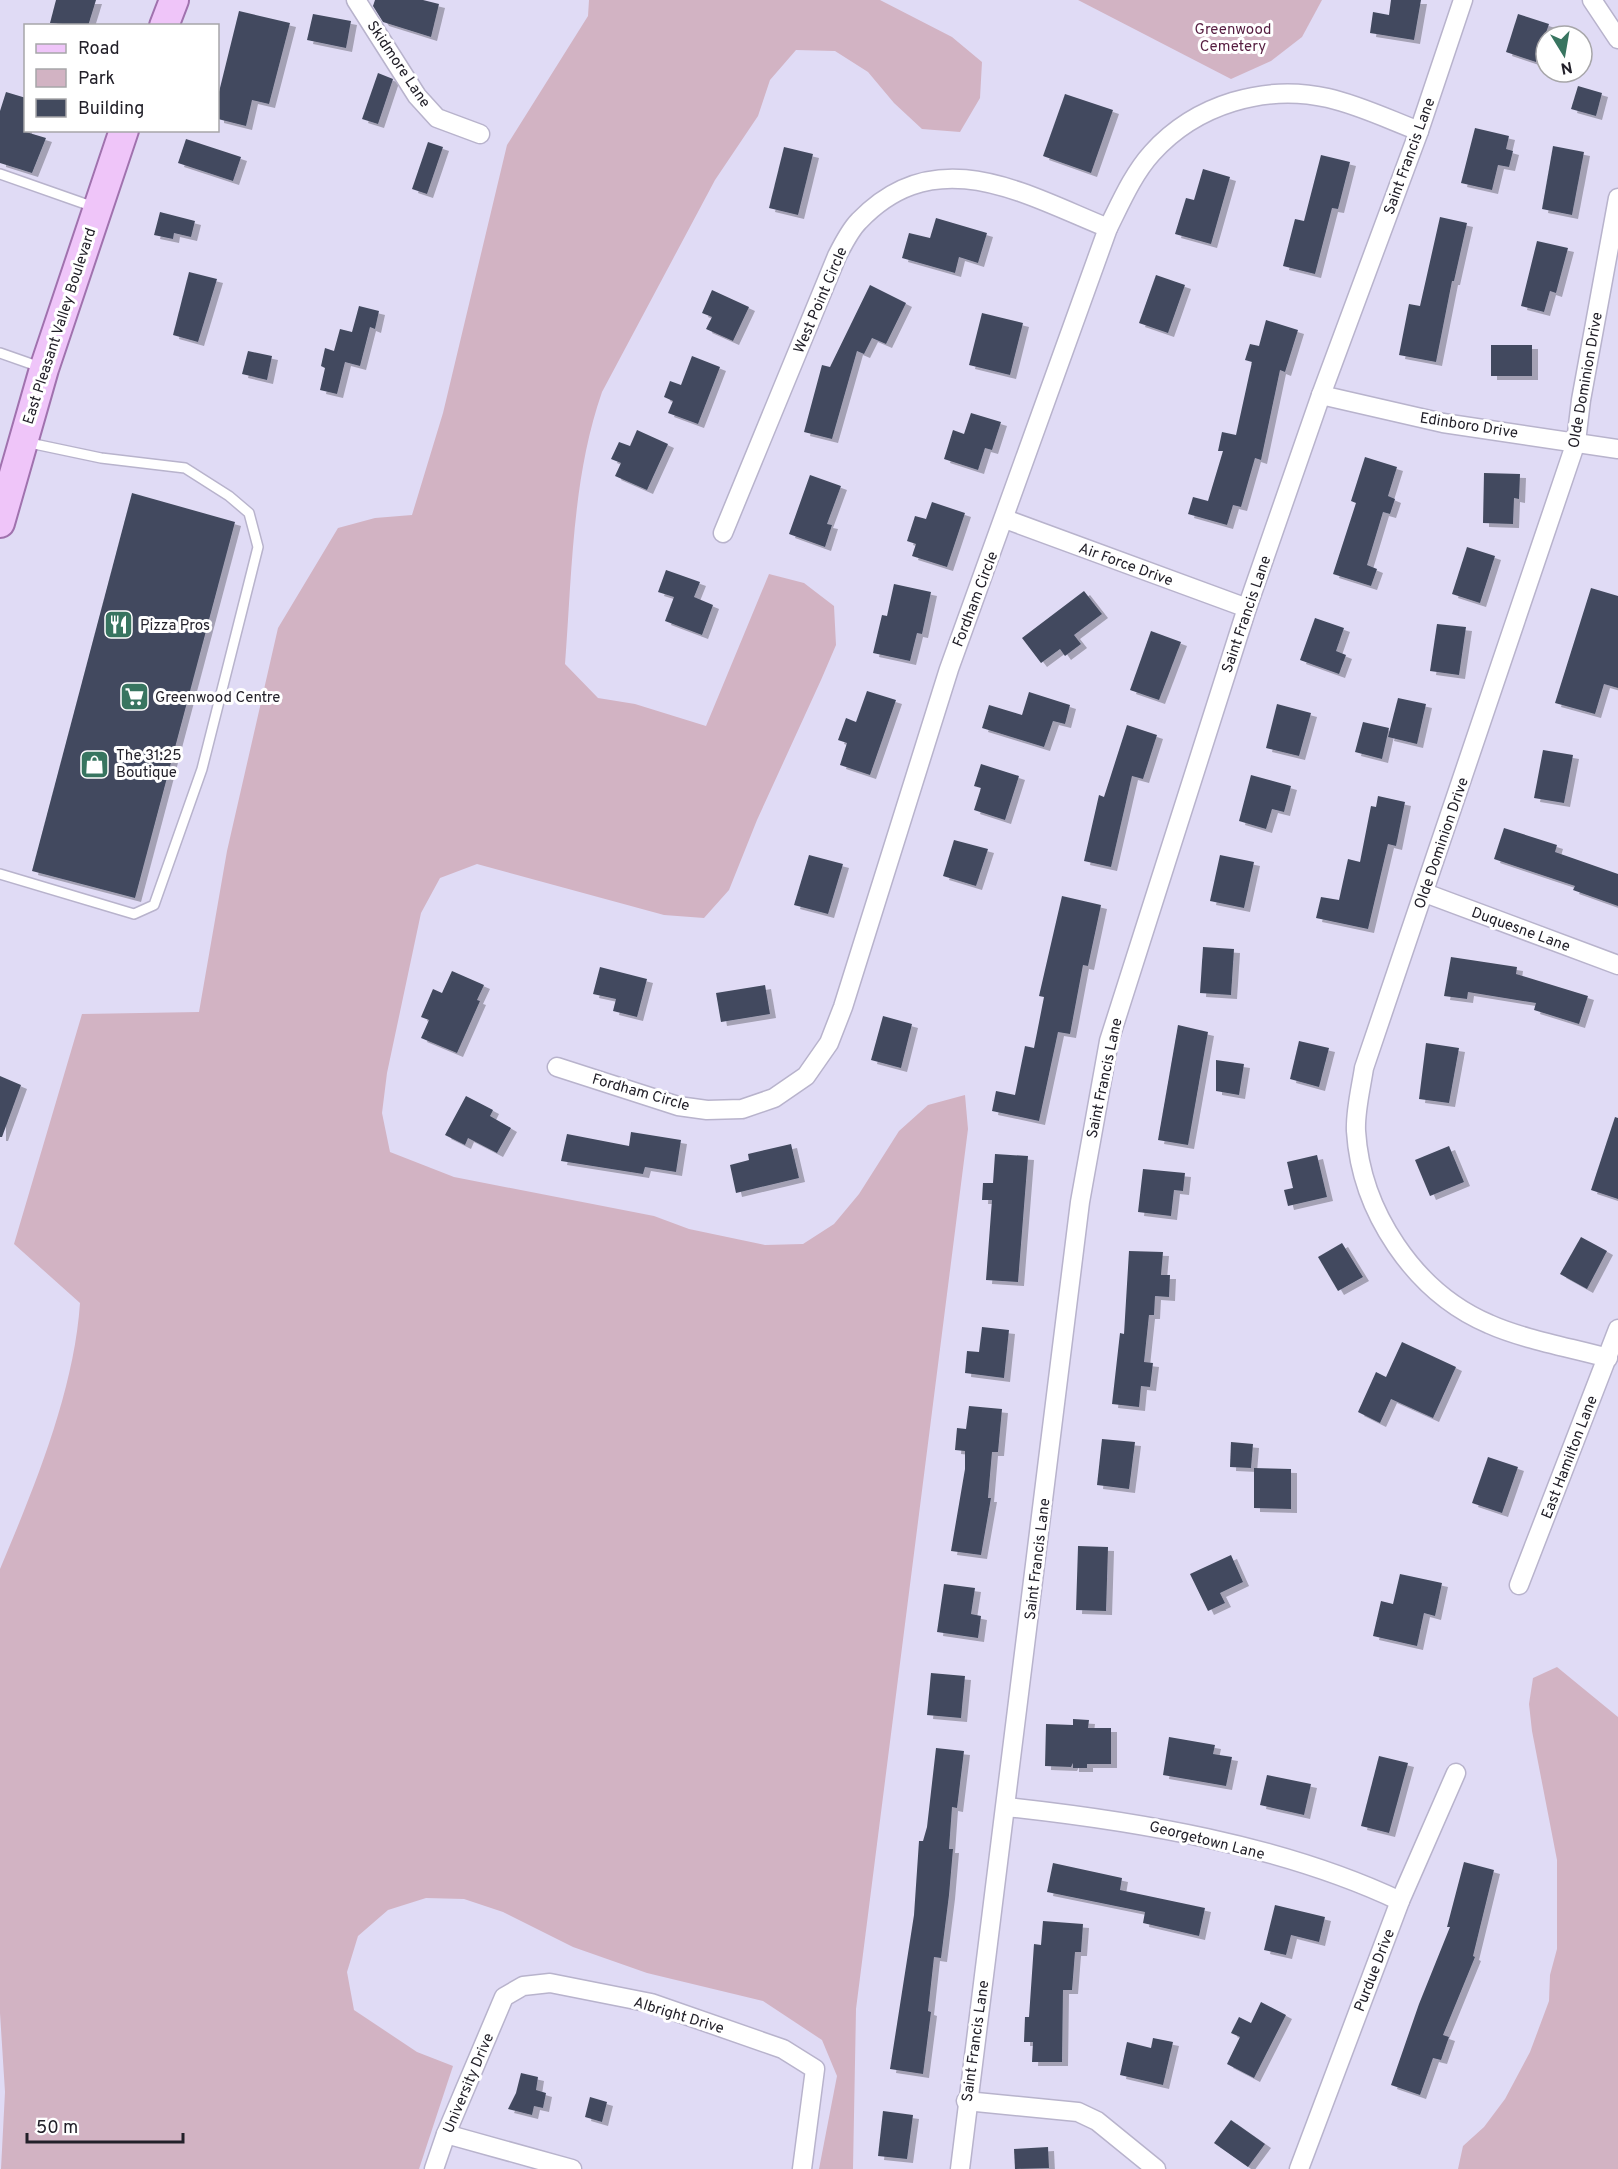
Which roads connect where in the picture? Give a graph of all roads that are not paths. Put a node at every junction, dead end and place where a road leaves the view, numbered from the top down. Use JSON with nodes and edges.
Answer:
{"nodes":[{"id":1,"x":174,"y":0,"type":"edge"},
{"id":2,"x":356,"y":0,"type":"edge"},
{"id":3,"x":1463,"y":0,"type":"edge"},
{"id":4,"x":1592,"y":0,"type":"edge"},
{"id":5,"x":165,"y":24,"type":"edge"},
{"id":6,"x":1618,"y":39,"type":"edge"},
{"id":7,"x":1419,"y":131,"type":"junction"},
{"id":8,"x":123,"y":132,"type":"edge"},
{"id":9,"x":480,"y":134,"type":"dead end"},
{"id":10,"x":0,"y":174,"type":"edge"},
{"id":11,"x":1618,"y":198,"type":"edge"},
{"id":12,"x":97,"y":208,"type":"junction"},
{"id":13,"x":1108,"y":228,"type":"junction"},
{"id":14,"x":0,"y":353,"type":"edge"},
{"id":15,"x":44,"y":369,"type":"junction"},
{"id":16,"x":1321,"y":395,"type":"junction"},
{"id":17,"x":22,"y":441,"type":"junction"},
{"id":18,"x":1576,"y":442,"type":"junction"},
{"id":19,"x":1618,"y":448,"type":"edge"},
{"id":20,"x":5,"y":481,"type":"edge"},
{"id":21,"x":1005,"y":519,"type":"junction"},
{"id":22,"x":0,"y":523,"type":"edge"},
{"id":23,"x":723,"y":533,"type":"dead end"},
{"id":24,"x":1247,"y":608,"type":"junction"},
{"id":25,"x":0,"y":874,"type":"edge"},
{"id":26,"x":1425,"y":893,"type":"junction"},
{"id":27,"x":1618,"y":964,"type":"edge"},
{"id":28,"x":557,"y":1067,"type":"dead end"},
{"id":29,"x":1618,"y":1329,"type":"edge"},
{"id":30,"x":1608,"y":1358,"type":"junction"},
{"id":31,"x":1519,"y":1585,"type":"dead end"},
{"id":32,"x":1456,"y":1773,"type":"dead end"},
{"id":33,"x":1007,"y":1807,"type":"junction"},
{"id":34,"x":1400,"y":1901,"type":"junction"},
{"id":35,"x":504,"y":1997,"type":"joint"},
{"id":36,"x":966,"y":2101,"type":"junction"},
{"id":37,"x":446,"y":2134,"type":"junction"},
{"id":38,"x":434,"y":2169,"type":"edge"},
{"id":39,"x":572,"y":2169,"type":"edge"},
{"id":40,"x":801,"y":2169,"type":"edge"},
{"id":41,"x":960,"y":2169,"type":"edge"},
{"id":42,"x":1156,"y":2169,"type":"edge"},
{"id":43,"x":1299,"y":2169,"type":"edge"}],
"edges":[{"from":1,"to":5,"type":"main road"},
{"from":2,"to":9,"type":"street","name":"Skidmore Lane"},
{"from":3,"to":7,"type":"street","name":"Saint Francis Lane"},
{"from":4,"to":6,"type":"street"},
{"from":7,"to":13,"type":"street","name":"Fordham Circle"},
{"from":7,"to":16,"type":"street","name":"Saint Francis Lane"},
{"from":8,"to":12,"type":"main road","name":"East Pleasant Valley Boulevard"},
{"from":10,"to":12,"type":"lane"},
{"from":11,"to":18,"type":"street","name":"Olde Dominion Drive"},
{"from":12,"to":15,"type":"main road","name":"East Pleasant Valley Boulevard"},
{"from":13,"to":21,"type":"street","name":"Fordham Circle"},
{"from":13,"to":23,"type":"street","name":"West Point Circle"},
{"from":14,"to":15,"type":"lane"},
{"from":15,"to":17,"type":"main road","name":"East Pleasant Valley Boulevard"},
{"from":16,"to":18,"type":"street","name":"Edinboro Drive"},
{"from":16,"to":24,"type":"street","name":"Saint Francis Lane"},
{"from":17,"to":20,"type":"main road","name":"East Pleasant Valley Boulevard"},
{"from":17,"to":25,"type":"lane"},
{"from":18,"to":19,"type":"street","name":"Edinboro Drive"},
{"from":18,"to":26,"type":"street","name":"Olde Dominion Drive"},
{"from":20,"to":22,"type":"main road","name":"East Pleasant Valley Boulevard"},
{"from":21,"to":24,"type":"street","name":"Air Force Drive"},
{"from":21,"to":28,"type":"street","name":"Fordham Circle"},
{"from":24,"to":33,"type":"street","name":"Saint Francis Lane"},
{"from":26,"to":27,"type":"street","name":"Duquesne Lane"},
{"from":26,"to":30,"type":"street","name":"Olde Dominion Drive"},
{"from":29,"to":30,"type":"street","name":"East Hamilton Lane"},
{"from":30,"to":31,"type":"street","name":"East Hamilton Lane"},
{"from":32,"to":34,"type":"street","name":"Purdue Drive"},
{"from":33,"to":34,"type":"street","name":"Georgetown Lane"},
{"from":33,"to":36,"type":"street","name":"Saint Francis Lane"},
{"from":34,"to":43,"type":"street","name":"Purdue Drive"},
{"from":35,"to":37,"type":"street","name":"University Drive"},
{"from":35,"to":40,"type":"street","name":"Albright Drive"},
{"from":36,"to":41,"type":"street","name":"Saint Francis Lane"},
{"from":36,"to":42,"type":"street"},
{"from":37,"to":38,"type":"street","name":"University Drive"},
{"from":37,"to":39,"type":"street"}]}
